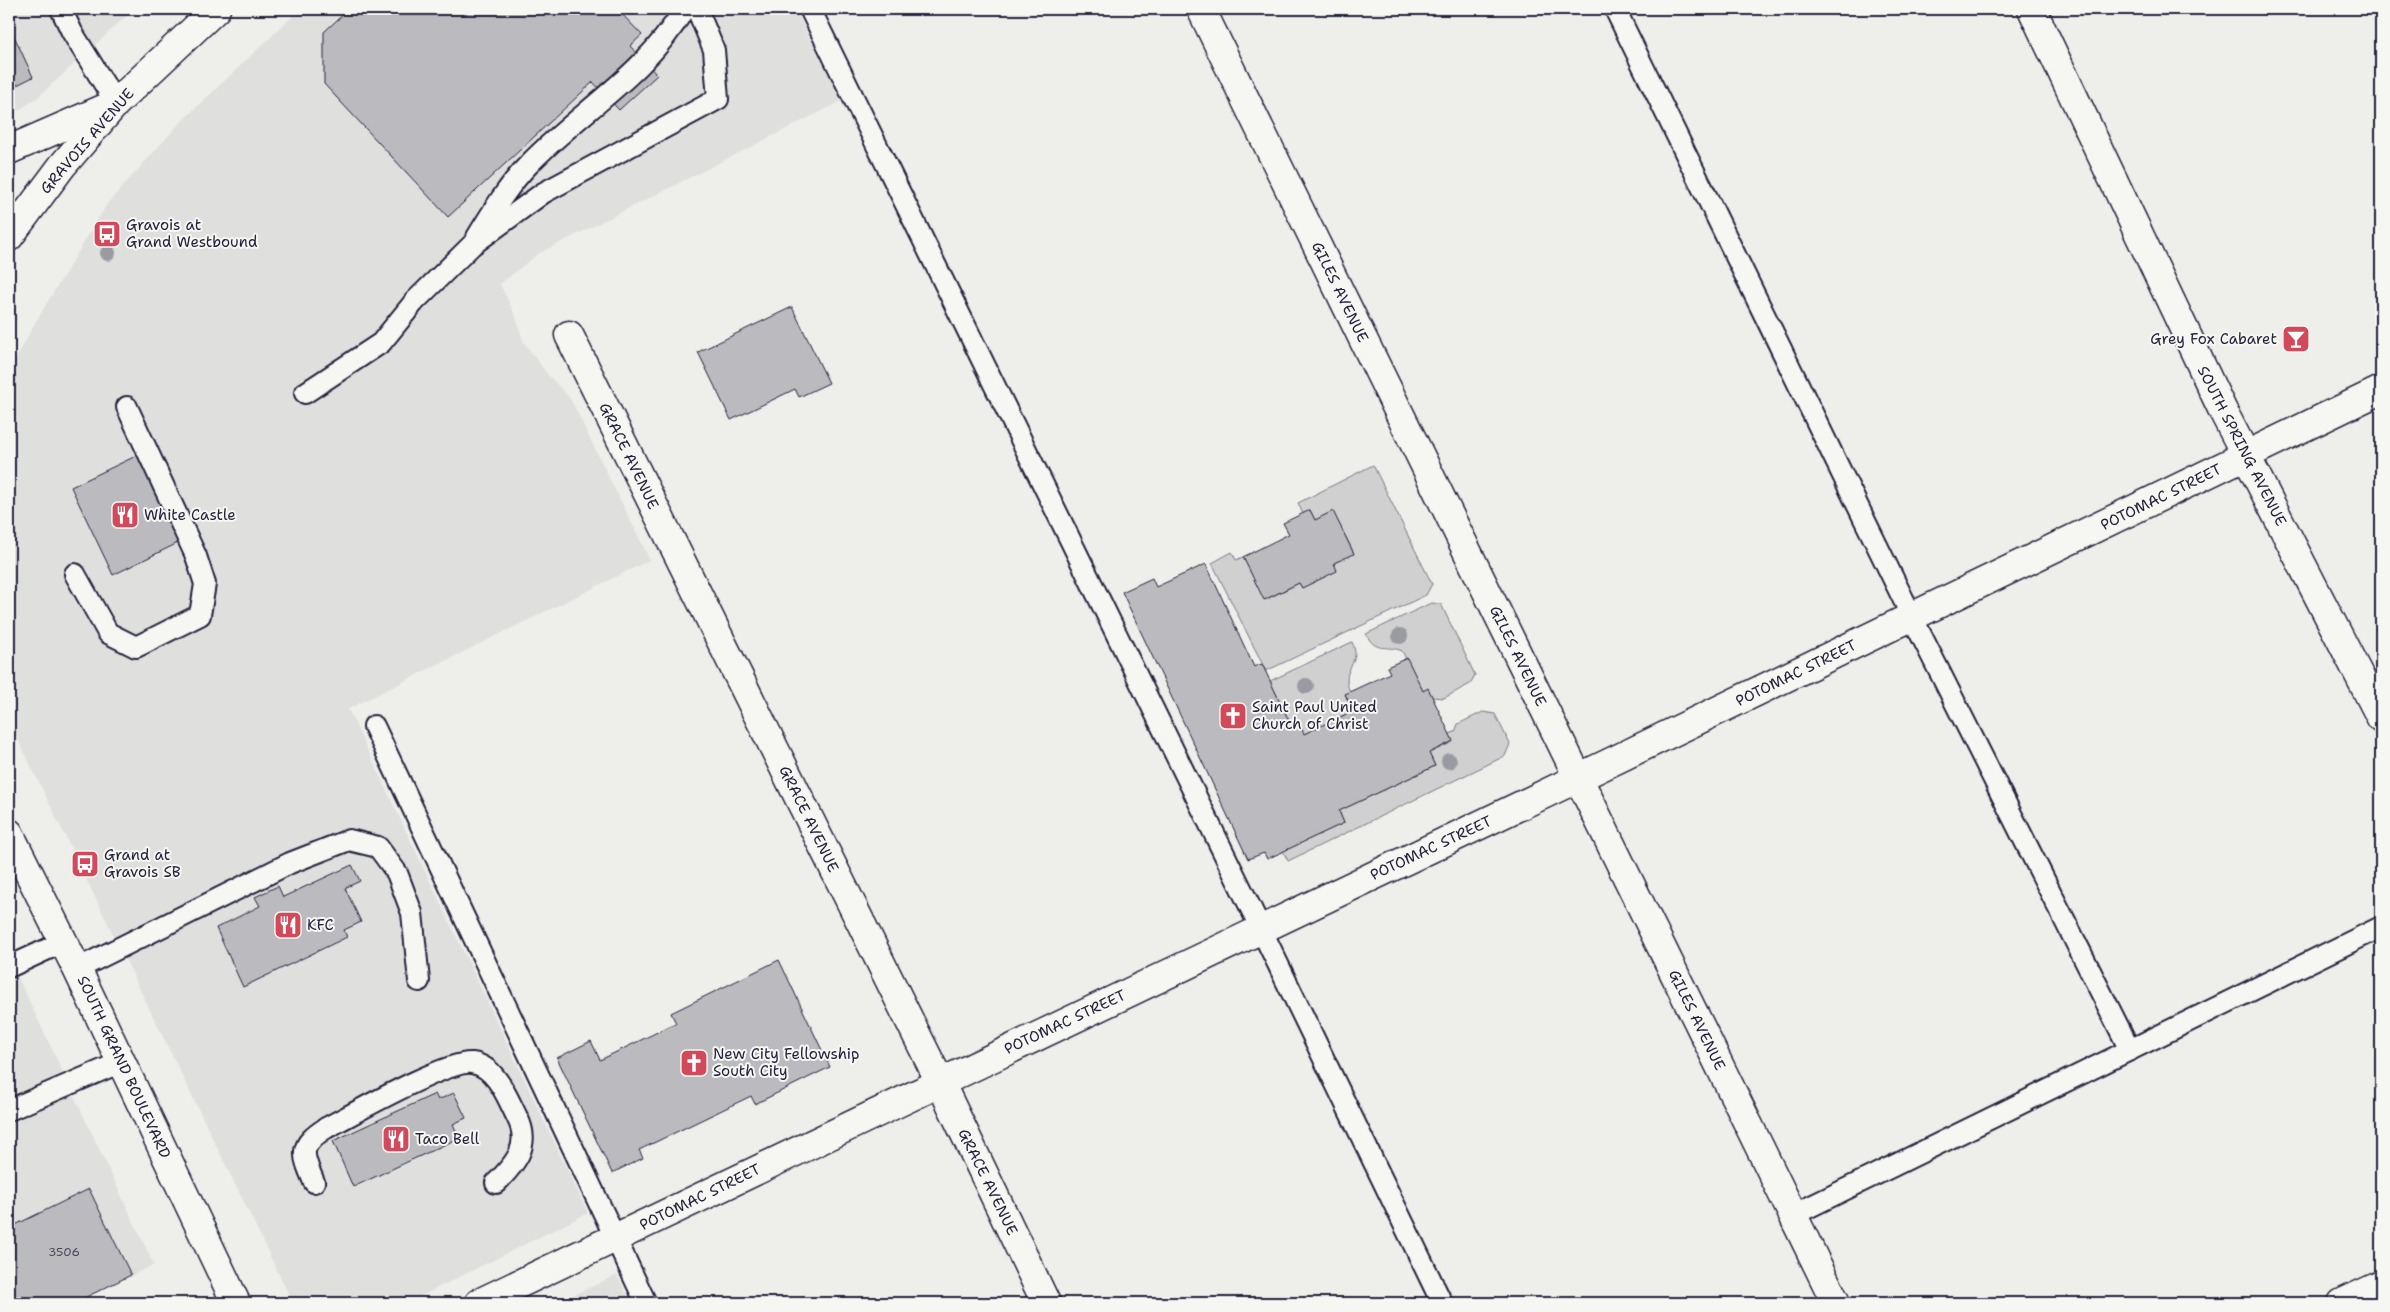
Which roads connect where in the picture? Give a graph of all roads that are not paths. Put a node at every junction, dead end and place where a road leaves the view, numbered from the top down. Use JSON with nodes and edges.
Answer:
{"nodes":[{"id":1,"x":61,"y":9,"type":"edge"},
{"id":2,"x":216,"y":9,"type":"edge"},
{"id":3,"x":684,"y":9,"type":"edge"},
{"id":4,"x":697,"y":9,"type":"edge"},
{"id":5,"x":810,"y":9,"type":"edge"},
{"id":6,"x":1201,"y":9,"type":"edge"},
{"id":7,"x":1615,"y":9,"type":"edge"},
{"id":8,"x":2032,"y":9,"type":"edge"},
{"id":9,"x":116,"y":103,"type":"junction"},
{"id":10,"x":9,"y":150,"type":"edge"},
{"id":11,"x":9,"y":237,"type":"edge"},
{"id":12,"x":472,"y":245,"type":"junction"},
{"id":13,"x":569,"y":336,"type":"dead end"},
{"id":14,"x":2381,"y":390,"type":"edge"},
{"id":15,"x":305,"y":392,"type":"dead end"},
{"id":16,"x":127,"y":407,"type":"dead end"},
{"id":17,"x":2246,"y":457,"type":"junction"},
{"id":18,"x":75,"y":574,"type":"dead end"},
{"id":19,"x":1912,"y":617,"type":"junction"},
{"id":20,"x":2381,"y":718,"type":"edge"},
{"id":21,"x":374,"y":726,"type":"dead end"},
{"id":22,"x":1578,"y":778,"type":"junction"},
{"id":23,"x":9,"y":833,"type":"edge"},
{"id":24,"x":2381,"y":927,"type":"edge"},
{"id":25,"x":1261,"y":928,"type":"junction"},
{"id":26,"x":63,"y":942,"type":"junction"},
{"id":27,"x":9,"y":967,"type":"edge"},
{"id":28,"x":77,"y":969,"type":"junction"},
{"id":29,"x":419,"y":981,"type":"dead end"},
{"id":30,"x":2130,"y":1050,"type":"junction"},
{"id":31,"x":121,"y":1062,"type":"junction"},
{"id":32,"x":940,"y":1082,"type":"junction"},
{"id":33,"x":10,"y":1112,"type":"edge"},
{"id":34,"x":314,"y":1182,"type":"dead end"},
{"id":35,"x":496,"y":1183,"type":"dead end"},
{"id":36,"x":1792,"y":1214,"type":"junction"},
{"id":37,"x":615,"y":1238,"type":"junction"},
{"id":38,"x":2381,"y":1285,"type":"edge"},
{"id":39,"x":236,"y":1303,"type":"edge"},
{"id":40,"x":479,"y":1303,"type":"edge"},
{"id":41,"x":646,"y":1303,"type":"edge"},
{"id":42,"x":1046,"y":1303,"type":"edge"},
{"id":43,"x":1442,"y":1303,"type":"edge"},
{"id":44,"x":1836,"y":1303,"type":"edge"},
{"id":45,"x":2342,"y":1303,"type":"edge"}],
"edges":[{"from":1,"to":9,"type":"lane"},
{"from":2,"to":9,"type":"street","name":"GRAVOIS AVENUE"},
{"from":3,"to":12,"type":"lane"},
{"from":4,"to":12,"type":"lane"},
{"from":5,"to":25,"type":"lane"},
{"from":6,"to":22,"type":"street","name":"GILES AVENUE"},
{"from":7,"to":19,"type":"lane"},
{"from":8,"to":17,"type":"street","name":"SOUTH SPRING AVENUE"},
{"from":9,"to":10,"type":"street"},
{"from":9,"to":11,"type":"street","name":"GRAVOIS AVENUE"},
{"from":12,"to":15,"type":"lane"},
{"from":13,"to":32,"type":"street","name":"GRACE AVENUE"},
{"from":14,"to":17,"type":"street","name":"POTOMAC STREET"},
{"from":16,"to":18,"type":"lane"},
{"from":17,"to":19,"type":"street","name":"POTOMAC STREET"},
{"from":17,"to":20,"type":"street","name":"SOUTH SPRING AVENUE"},
{"from":19,"to":22,"type":"street","name":"POTOMAC STREET"},
{"from":19,"to":30,"type":"lane"},
{"from":21,"to":37,"type":"lane"},
{"from":22,"to":25,"type":"street","name":"POTOMAC STREET"},
{"from":22,"to":36,"type":"street","name":"GILES AVENUE"},
{"from":23,"to":26,"type":"street","name":"SOUTH GRAND BOULEVARD"},
{"from":24,"to":30,"type":"lane"},
{"from":25,"to":32,"type":"street","name":"POTOMAC STREET"},
{"from":25,"to":43,"type":"lane"},
{"from":26,"to":27,"type":"lane"},
{"from":26,"to":28,"type":"street","name":"SOUTH GRAND BOULEVARD"},
{"from":28,"to":29,"type":"lane"},
{"from":28,"to":31,"type":"street","name":"SOUTH GRAND BOULEVARD"},
{"from":30,"to":36,"type":"lane"},
{"from":31,"to":33,"type":"lane"},
{"from":31,"to":39,"type":"street","name":"SOUTH GRAND BOULEVARD"},
{"from":32,"to":37,"type":"street","name":"POTOMAC STREET"},
{"from":32,"to":42,"type":"street","name":"GRACE AVENUE"},
{"from":34,"to":35,"type":"lane"},
{"from":36,"to":44,"type":"street","name":"GILES AVENUE"},
{"from":37,"to":40,"type":"street","name":"POTOMAC STREET"},
{"from":37,"to":41,"type":"lane"},
{"from":38,"to":45,"type":"street"}]}
